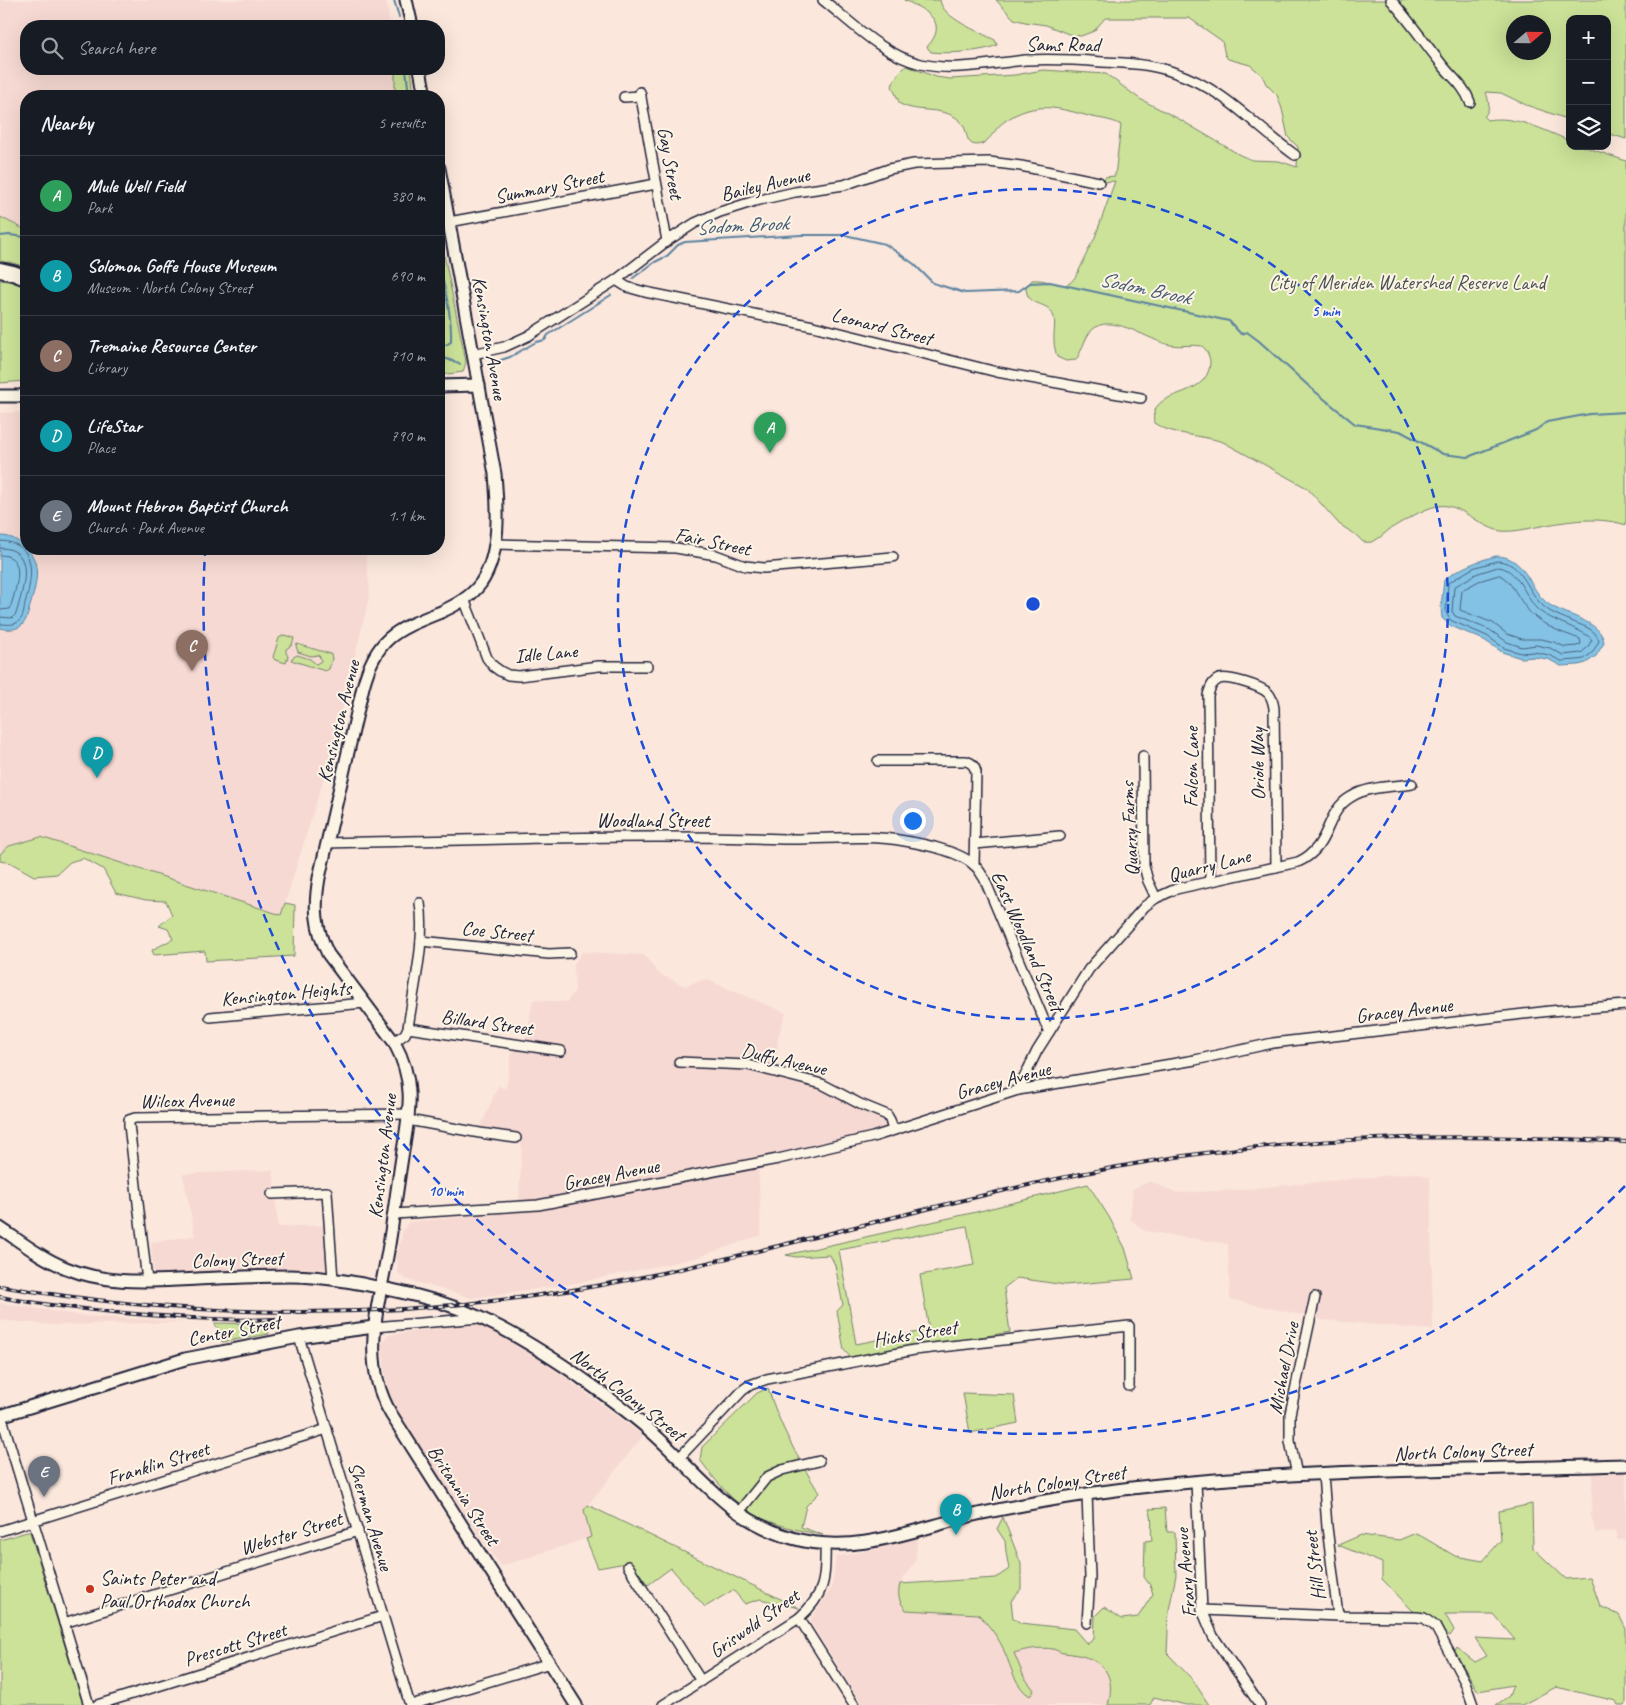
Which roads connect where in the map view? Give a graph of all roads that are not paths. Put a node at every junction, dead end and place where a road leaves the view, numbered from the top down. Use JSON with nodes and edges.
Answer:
{"nodes":[{"id":1,"x":406,"y":0,"type":"edge"},
{"id":2,"x":823,"y":0,"type":"edge"},
{"id":3,"x":1391,"y":0,"type":"edge"},
{"id":4,"x":411,"y":20,"type":"edge"},
{"id":5,"x":421,"y":75,"type":"edge"},
{"id":6,"x":424,"y":90,"type":"edge"},
{"id":7,"x":624,"y":97,"type":"dead end"},
{"id":8,"x":1470,"y":102,"type":"dead end"},
{"id":9,"x":1294,"y":155,"type":"dead end"},
{"id":10,"x":1099,"y":182,"type":"dead end"},
{"id":11,"x":656,"y":184,"type":"junction"},
{"id":12,"x":445,"y":200,"type":"edge"},
{"id":13,"x":449,"y":222,"type":"junction"},
{"id":14,"x":667,"y":241,"type":"junction"},
{"id":15,"x":0,"y":270,"type":"edge"},
{"id":16,"x":20,"y":276,"type":"edge"},
{"id":17,"x":616,"y":280,"type":"junction"},
{"id":18,"x":474,"y":354,"type":"junction"},
{"id":19,"x":479,"y":385,"type":"junction"},
{"id":20,"x":445,"y":386,"type":"edge"},
{"id":21,"x":0,"y":396,"type":"edge"},
{"id":22,"x":20,"y":396,"type":"edge"},
{"id":23,"x":1142,"y":398,"type":"dead end"},
{"id":24,"x":494,"y":544,"type":"junction"},
{"id":25,"x":893,"y":558,"type":"dead end"},
{"id":26,"x":464,"y":599,"type":"junction"},
{"id":27,"x":647,"y":666,"type":"dead end"},
{"id":28,"x":1240,"y":682,"type":"joint"},
{"id":29,"x":1143,"y":756,"type":"dead end"},
{"id":30,"x":878,"y":761,"type":"dead end"},
{"id":31,"x":1412,"y":784,"type":"dead end"},
{"id":32,"x":1060,"y":836,"type":"dead end"},
{"id":33,"x":327,"y":843,"type":"junction"},
{"id":34,"x":975,"y":844,"type":"junction"},
{"id":35,"x":974,"y":865,"type":"junction"},
{"id":36,"x":1276,"y":867,"type":"junction"},
{"id":37,"x":1210,"y":881,"type":"junction"},
{"id":38,"x":1156,"y":898,"type":"junction"},
{"id":39,"x":420,"y":903,"type":"dead end"},
{"id":40,"x":421,"y":941,"type":"junction"},
{"id":41,"x":570,"y":953,"type":"dead end"},
{"id":42,"x":365,"y":1003,"type":"junction"},
{"id":43,"x":1626,"y":1005,"type":"edge"},
{"id":44,"x":210,"y":1017,"type":"dead end"},
{"id":45,"x":408,"y":1028,"type":"junction"},
{"id":46,"x":1049,"y":1032,"type":"junction"},
{"id":47,"x":394,"y":1042,"type":"junction"},
{"id":48,"x":561,"y":1051,"type":"dead end"},
{"id":49,"x":679,"y":1062,"type":"dead end"},
{"id":50,"x":1018,"y":1090,"type":"junction"},
{"id":51,"x":408,"y":1118,"type":"junction"},
{"id":52,"x":893,"y":1130,"type":"junction"},
{"id":53,"x":516,"y":1138,"type":"dead end"},
{"id":54,"x":272,"y":1194,"type":"dead end"},
{"id":55,"x":394,"y":1214,"type":"junction"},
{"id":56,"x":0,"y":1228,"type":"edge"},
{"id":57,"x":334,"y":1280,"type":"junction"},
{"id":58,"x":147,"y":1281,"type":"junction"},
{"id":59,"x":381,"y":1288,"type":"junction"},
{"id":60,"x":1315,"y":1297,"type":"dead end"},
{"id":61,"x":482,"y":1318,"type":"junction"},
{"id":62,"x":374,"y":1327,"type":"junction"},
{"id":63,"x":299,"y":1337,"type":"junction"},
{"id":64,"x":1129,"y":1386,"type":"dead end"},
{"id":65,"x":0,"y":1415,"type":"edge"},
{"id":66,"x":327,"y":1429,"type":"junction"},
{"id":67,"x":679,"y":1458,"type":"junction"},
{"id":68,"x":819,"y":1461,"type":"dead end"},
{"id":69,"x":1626,"y":1465,"type":"edge"},
{"id":70,"x":1323,"y":1474,"type":"junction"},
{"id":71,"x":1296,"y":1475,"type":"junction"},
{"id":72,"x":1196,"y":1482,"type":"junction"},
{"id":73,"x":1086,"y":1494,"type":"junction"},
{"id":74,"x":738,"y":1513,"type":"junction"},
{"id":75,"x":32,"y":1520,"type":"junction"},
{"id":76,"x":0,"y":1531,"type":"edge"},
{"id":77,"x":358,"y":1531,"type":"junction"},
{"id":78,"x":825,"y":1545,"type":"junction"},
{"id":79,"x":628,"y":1566,"type":"dead end"},
{"id":80,"x":1202,"y":1610,"type":"junction"},
{"id":81,"x":383,"y":1616,"type":"junction"},
{"id":82,"x":1338,"y":1616,"type":"junction"},
{"id":83,"x":799,"y":1618,"type":"junction"},
{"id":84,"x":1087,"y":1623,"type":"dead end"},
{"id":85,"x":64,"y":1624,"type":"junction"},
{"id":86,"x":550,"y":1663,"type":"junction"},
{"id":87,"x":700,"y":1681,"type":"junction"},
{"id":88,"x":89,"y":1705,"type":"edge"},
{"id":89,"x":97,"y":1705,"type":"edge"},
{"id":90,"x":411,"y":1705,"type":"edge"},
{"id":91,"x":576,"y":1705,"type":"edge"},
{"id":92,"x":663,"y":1705,"type":"edge"},
{"id":93,"x":854,"y":1705,"type":"edge"},
{"id":94,"x":1260,"y":1705,"type":"edge"},
{"id":95,"x":1473,"y":1705,"type":"edge"}],
"edges":[{"from":1,"to":4,"type":"main road"},
{"from":2,"to":9,"type":"street","name":"Sams Road"},
{"from":3,"to":8,"type":"street"},
{"from":5,"to":6,"type":"main road"},
{"from":7,"to":11,"type":"street","name":"Gay Street"},
{"from":10,"to":14,"type":"street","name":"Bailey Avenue"},
{"from":11,"to":13,"type":"street","name":"Summary Street"},
{"from":11,"to":14,"type":"street","name":"Gay Street"},
{"from":12,"to":13,"type":"main road","name":"Kensington Avenue"},
{"from":13,"to":18,"type":"main road","name":"Kensington Avenue"},
{"from":14,"to":17,"type":"street","name":"Bailey Avenue"},
{"from":15,"to":16,"type":"highway"},
{"from":17,"to":18,"type":"street","name":"Bailey Avenue"},
{"from":17,"to":23,"type":"street","name":"Leonard Street"},
{"from":18,"to":19,"type":"main road","name":"Kensington Avenue"},
{"from":19,"to":20,"type":"main road"},
{"from":19,"to":24,"type":"main road","name":"Kensington Avenue"},
{"from":21,"to":22,"type":"main road"},
{"from":24,"to":25,"type":"street","name":"Fair Street"},
{"from":24,"to":26,"type":"main road","name":"Kensington Avenue"},
{"from":26,"to":27,"type":"street","name":"Idle Lane"},
{"from":26,"to":33,"type":"main road","name":"Kensington Avenue"},
{"from":28,"to":36,"type":"street","name":"Oriole Way"},
{"from":28,"to":37,"type":"street","name":"Falcon Lane"},
{"from":29,"to":38,"type":"street","name":"Quarry Farms"},
{"from":30,"to":34,"type":"street"},
{"from":31,"to":36,"type":"street","name":"Quarry Lane"},
{"from":32,"to":34,"type":"street"},
{"from":33,"to":35,"type":"street","name":"Woodland Street"},
{"from":33,"to":42,"type":"main road","name":"Kensington Avenue"},
{"from":34,"to":35,"type":"street"},
{"from":35,"to":46,"type":"street","name":"East Woodland Street"},
{"from":36,"to":37,"type":"street","name":"Quarry Lane"},
{"from":37,"to":38,"type":"street","name":"Quarry Lane"},
{"from":38,"to":46,"type":"street","name":"Quarry Lane"},
{"from":39,"to":40,"type":"street"},
{"from":40,"to":41,"type":"street","name":"Coe Street"},
{"from":40,"to":45,"type":"street"},
{"from":42,"to":44,"type":"street","name":"Kensington Heights"},
{"from":42,"to":47,"type":"main road","name":"Kensington Avenue"},
{"from":43,"to":50,"type":"street","name":"Gracey Avenue"},
{"from":45,"to":47,"type":"street"},
{"from":45,"to":48,"type":"street","name":"Billard Street"},
{"from":46,"to":50,"type":"street","name":"Quarry Lane"},
{"from":47,"to":51,"type":"main road","name":"Kensington Avenue"},
{"from":49,"to":52,"type":"street","name":"Duffy Avenue"},
{"from":50,"to":52,"type":"street","name":"Gracey Avenue"},
{"from":51,"to":53,"type":"street"},
{"from":51,"to":55,"type":"main road","name":"Kensington Avenue"},
{"from":51,"to":58,"type":"street","name":"Wilcox Avenue"},
{"from":52,"to":55,"type":"street","name":"Gracey Avenue"},
{"from":54,"to":57,"type":"street"},
{"from":55,"to":59,"type":"main road","name":"Kensington Avenue"},
{"from":56,"to":58,"type":"main road","name":"Colony Street"},
{"from":57,"to":58,"type":"main road","name":"Colony Street"},
{"from":57,"to":59,"type":"main road","name":"Colony Street"},
{"from":59,"to":61,"type":"main road","name":"Colony Street"},
{"from":59,"to":62,"type":"main road","name":"Britannia Street"},
{"from":60,"to":71,"type":"street","name":"Michael Drive"},
{"from":61,"to":62,"type":"street","name":"Center Street"},
{"from":61,"to":67,"type":"main road","name":"North Colony Street"},
{"from":62,"to":63,"type":"main road","name":"Center Street"},
{"from":62,"to":86,"type":"main road","name":"Britannia Street"},
{"from":63,"to":65,"type":"main road","name":"Center Street"},
{"from":63,"to":66,"type":"street","name":"Sherman Avenue"},
{"from":64,"to":67,"type":"street","name":"Hicks Street"},
{"from":65,"to":75,"type":"street"},
{"from":66,"to":75,"type":"street","name":"Franklin Street"},
{"from":66,"to":77,"type":"street","name":"Sherman Avenue"},
{"from":67,"to":74,"type":"main road","name":"North Colony Street"},
{"from":68,"to":74,"type":"street"},
{"from":69,"to":70,"type":"main road","name":"North Colony Street"},
{"from":70,"to":71,"type":"main road","name":"North Colony Street"},
{"from":70,"to":82,"type":"street","name":"Hill Street"},
{"from":71,"to":72,"type":"main road","name":"North Colony Street"},
{"from":72,"to":73,"type":"main road","name":"North Colony Street"},
{"from":72,"to":80,"type":"street","name":"Frary Avenue"},
{"from":73,"to":78,"type":"main road","name":"North Colony Street"},
{"from":73,"to":84,"type":"street"},
{"from":74,"to":78,"type":"main road","name":"North Colony Street"},
{"from":75,"to":76,"type":"street","name":"Franklin Street"},
{"from":75,"to":85,"type":"street"},
{"from":77,"to":81,"type":"street","name":"Sherman Avenue"},
{"from":77,"to":85,"type":"street","name":"Webster Street"},
{"from":78,"to":83,"type":"street","name":"Griswold Street"},
{"from":79,"to":87,"type":"street"},
{"from":80,"to":82,"type":"street"},
{"from":80,"to":94,"type":"street","name":"Frary Avenue"},
{"from":81,"to":89,"type":"street","name":"Prescott Street"},
{"from":81,"to":90,"type":"street","name":"Sherman Avenue"},
{"from":82,"to":95,"type":"street","name":"Hill Street"},
{"from":83,"to":87,"type":"street","name":"Griswold Street"},
{"from":83,"to":93,"type":"street"},
{"from":85,"to":88,"type":"street"},
{"from":86,"to":90,"type":"street"},
{"from":86,"to":91,"type":"main road","name":"Britannia Street"},
{"from":87,"to":92,"type":"street","name":"Griswold Street"}]}
